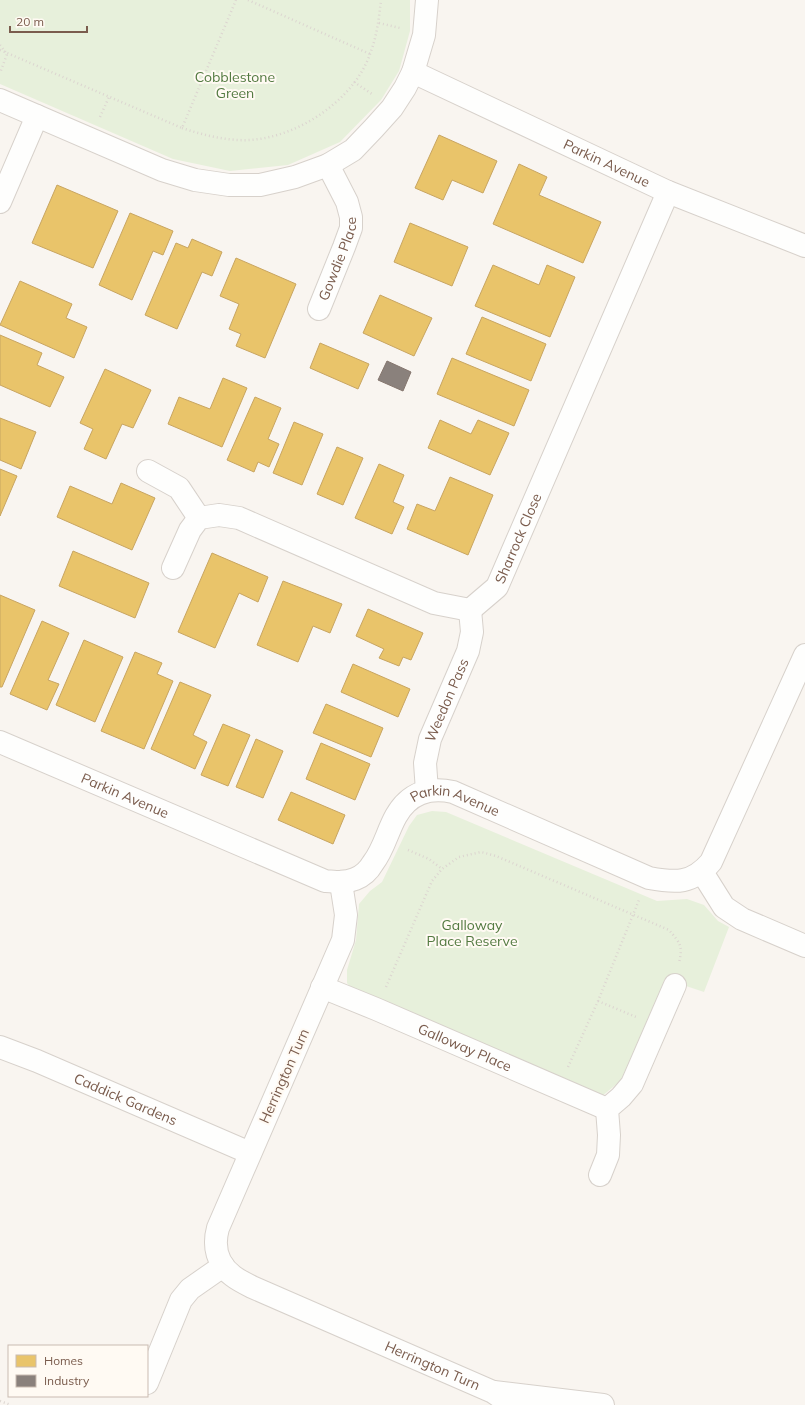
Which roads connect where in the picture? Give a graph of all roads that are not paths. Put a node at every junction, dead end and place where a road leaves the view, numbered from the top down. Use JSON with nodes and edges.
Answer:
{"nodes":[{"id":1,"x":427,"y":0,"type":"edge"},
{"id":2,"x":413,"y":72,"type":"junction"},
{"id":3,"x":0,"y":100,"type":"edge"},
{"id":4,"x":37,"y":116,"type":"junction"},
{"id":5,"x":328,"y":165,"type":"junction"},
{"id":6,"x":668,"y":192,"type":"junction"},
{"id":7,"x":0,"y":202,"type":"edge"},
{"id":8,"x":805,"y":246,"type":"edge"},
{"id":9,"x":319,"y":309,"type":"dead end"},
{"id":10,"x":148,"y":471,"type":"dead end"},
{"id":11,"x":200,"y":518,"type":"junction"},
{"id":12,"x":173,"y":568,"type":"dead end"},
{"id":13,"x":470,"y":610,"type":"junction"},
{"id":14,"x":805,"y":654,"type":"edge"},
{"id":15,"x":0,"y":742,"type":"edge"},
{"id":16,"x":427,"y":791,"type":"junction"},
{"id":17,"x":702,"y":872,"type":"junction"},
{"id":18,"x":341,"y":883,"type":"junction"},
{"id":19,"x":805,"y":946,"type":"edge"},
{"id":20,"x":675,"y":985,"type":"road end"},
{"id":21,"x":322,"y":987,"type":"junction"},
{"id":22,"x":0,"y":1047,"type":"edge"},
{"id":23,"x":607,"y":1109,"type":"junction"},
{"id":24,"x":250,"y":1153,"type":"junction"},
{"id":25,"x":600,"y":1175,"type":"dead end"},
{"id":26,"x":222,"y":1266,"type":"junction"},
{"id":27,"x":148,"y":1381,"type":"edge"},
{"id":28,"x":493,"y":1392,"type":"junction"},
{"id":29,"x":512,"y":1405,"type":"edge"},
{"id":30,"x":603,"y":1405,"type":"edge"}],
"edges":[{"from":1,"to":2,"type":"street"},
{"from":2,"to":5,"type":"street"},
{"from":2,"to":6,"type":"street","name":"Parkin Avenue"},
{"from":3,"to":4,"type":"street"},
{"from":4,"to":5,"type":"street"},
{"from":4,"to":7,"type":"street"},
{"from":5,"to":9,"type":"street","name":"Gowdie Place"},
{"from":6,"to":8,"type":"street","name":"Parkin Avenue"},
{"from":6,"to":13,"type":"street","name":"Sharrock Close"},
{"from":10,"to":11,"type":"street"},
{"from":11,"to":12,"type":"street"},
{"from":11,"to":13,"type":"street"},
{"from":13,"to":16,"type":"street","name":"Weedon Pass"},
{"from":14,"to":17,"type":"street","name":"Parkin Avenue"},
{"from":15,"to":18,"type":"street","name":"Parkin Avenue"},
{"from":16,"to":17,"type":"street","name":"Parkin Avenue"},
{"from":16,"to":18,"type":"street","name":"Parkin Avenue"},
{"from":17,"to":19,"type":"street"},
{"from":18,"to":21,"type":"street","name":"Herrington Turn"},
{"from":20,"to":23,"type":"street"},
{"from":21,"to":23,"type":"street","name":"Galloway Place"},
{"from":21,"to":24,"type":"street","name":"Herrington Turn"},
{"from":22,"to":24,"type":"street","name":"Caddick Gardens"},
{"from":23,"to":25,"type":"street"},
{"from":24,"to":26,"type":"street","name":"Herrington Turn"},
{"from":26,"to":27,"type":"street"},
{"from":26,"to":28,"type":"street","name":"Herrington Turn"},
{"from":28,"to":29,"type":"street","name":"Herrington Turn"},
{"from":28,"to":30,"type":"street","name":"Herrington Turn"}]}
